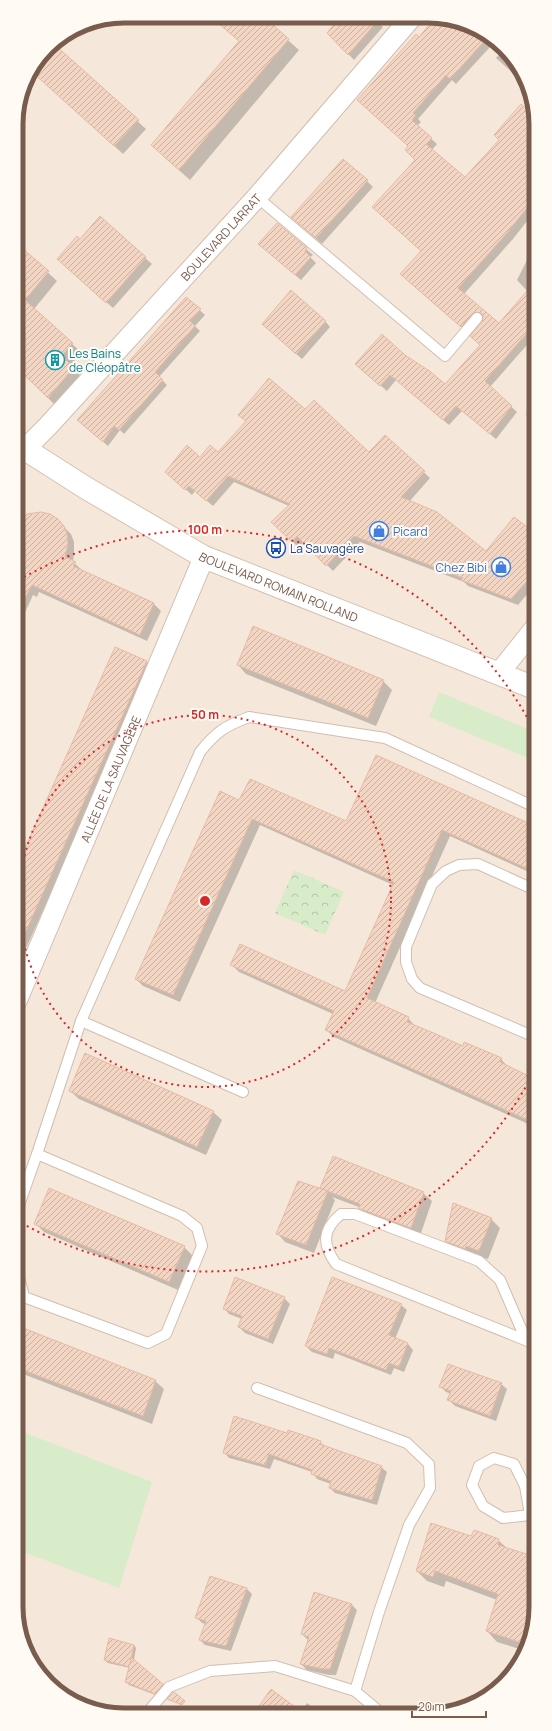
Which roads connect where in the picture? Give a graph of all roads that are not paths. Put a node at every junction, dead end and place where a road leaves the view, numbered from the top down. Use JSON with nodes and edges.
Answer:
{"nodes":[{"id":1,"x":407,"y":23,"type":"edge"},
{"id":2,"x":257,"y":197,"type":"junction"},
{"id":3,"x":477,"y":318,"type":"dead end"},
{"id":4,"x":23,"y":447,"type":"edge"},
{"id":5,"x":23,"y":452,"type":"edge"},
{"id":6,"x":204,"y":558,"type":"junction"},
{"id":7,"x":529,"y":636,"type":"edge"},
{"id":8,"x":499,"y":673,"type":"junction"},
{"id":9,"x":529,"y":686,"type":"edge"},
{"id":10,"x":529,"y":804,"type":"edge"},
{"id":11,"x":529,"y":887,"type":"edge"},
{"id":12,"x":23,"y":986,"type":"edge"},
{"id":13,"x":81,"y":1020,"type":"junction"},
{"id":14,"x":529,"y":1034,"type":"edge"},
{"id":15,"x":243,"y":1092,"type":"dead end"},
{"id":16,"x":37,"y":1154,"type":"junction"},
{"id":17,"x":23,"y":1194,"type":"edge"},
{"id":18,"x":23,"y":1293,"type":"edge"},
{"id":19,"x":526,"y":1340,"type":"junction"},
{"id":20,"x":529,"y":1341,"type":"edge"},
{"id":21,"x":257,"y":1388,"type":"dead end"},
{"id":22,"x":529,"y":1501,"type":"edge"},
{"id":23,"x":529,"y":1516,"type":"edge"},
{"id":24,"x":355,"y":1691,"type":"junction"},
{"id":25,"x":151,"y":1708,"type":"edge"},
{"id":26,"x":375,"y":1708,"type":"edge"}],
"edges":[{"from":1,"to":2,"type":"street","name":"BOULEVARD LARRAT"},
{"from":2,"to":3,"type":"lane"},
{"from":2,"to":4,"type":"street","name":"BOULEVARD LARRAT"},
{"from":5,"to":6,"type":"main road","name":"BOULEVARD ROMAIN ROLLAND"},
{"from":6,"to":8,"type":"main road","name":"BOULEVARD ROMAIN ROLLAND"},
{"from":6,"to":12,"type":"street","name":"ALLÉE DE LA SAUVAGÈRE"},
{"from":7,"to":8,"type":"street"},
{"from":8,"to":9,"type":"main road","name":"BOULEVARD ROMAIN ROLLAND"},
{"from":10,"to":13,"type":"lane"},
{"from":11,"to":14,"type":"lane"},
{"from":13,"to":15,"type":"lane"},
{"from":13,"to":16,"type":"lane"},
{"from":16,"to":17,"type":"lane"},
{"from":16,"to":18,"type":"lane"},
{"from":19,"to":19,"type":"lane"},
{"from":19,"to":20,"type":"lane"},
{"from":21,"to":24,"type":"lane"},
{"from":22,"to":23,"type":"lane"},
{"from":24,"to":25,"type":"lane"},
{"from":24,"to":26,"type":"lane"}]}
